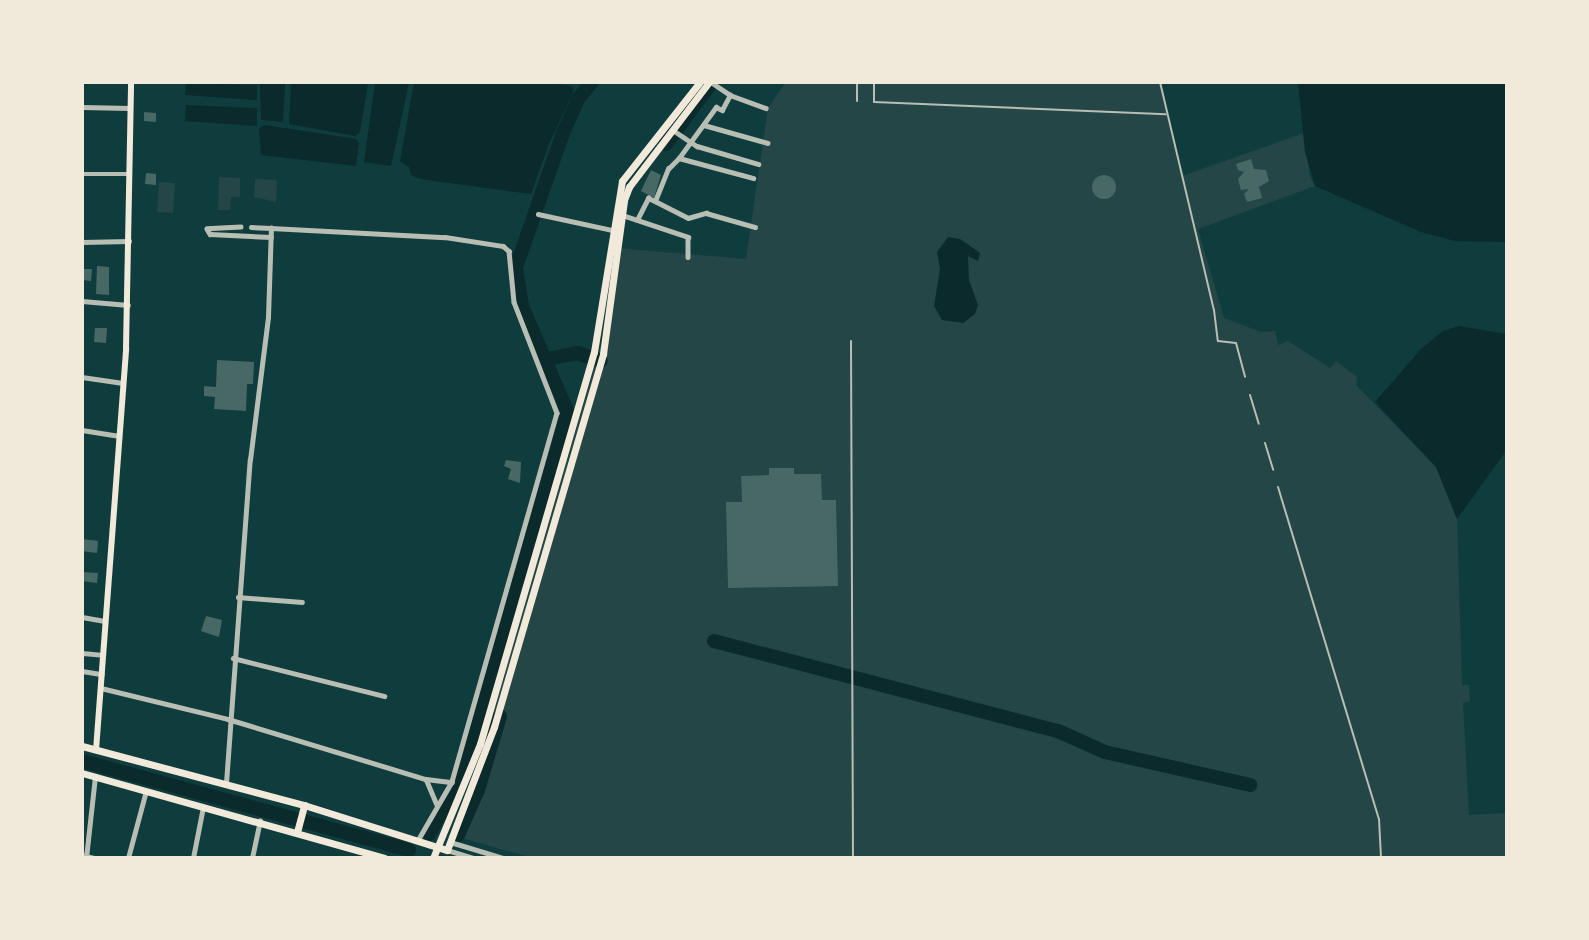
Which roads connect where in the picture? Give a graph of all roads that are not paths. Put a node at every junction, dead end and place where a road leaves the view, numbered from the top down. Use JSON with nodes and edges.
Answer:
{"nodes":[{"id":1,"x":131,"y":82,"type":"edge"},
{"id":2,"x":700,"y":82,"type":"edge"},
{"id":3,"x":857,"y":82,"type":"edge"},
{"id":4,"x":874,"y":82,"type":"edge"},
{"id":5,"x":1160,"y":82,"type":"edge"},
{"id":6,"x":711,"y":83,"type":"edge"},
{"id":7,"x":730,"y":95,"type":"junction"},
{"id":8,"x":857,"y":101,"type":"dead end"},
{"id":9,"x":82,"y":106,"type":"edge"},
{"id":10,"x":130,"y":108,"type":"junction"},
{"id":11,"x":766,"y":108,"type":"dead end"},
{"id":12,"x":1166,"y":114,"type":"junction"},
{"id":13,"x":704,"y":126,"type":"junction"},
{"id":14,"x":676,"y":132,"type":"junction"},
{"id":15,"x":691,"y":143,"type":"junction"},
{"id":16,"x":768,"y":143,"type":"dead end"},
{"id":17,"x":680,"y":158,"type":"junction"},
{"id":18,"x":758,"y":164,"type":"dead end"},
{"id":19,"x":82,"y":174,"type":"edge"},
{"id":20,"x":128,"y":174,"type":"junction"},
{"id":21,"x":753,"y":178,"type":"dead end"},
{"id":22,"x":620,"y":199,"type":"junction"},
{"id":23,"x":655,"y":201,"type":"junction"},
{"id":24,"x":538,"y":214,"type":"dead end"},
{"id":25,"x":623,"y":215,"type":"junction"},
{"id":26,"x":637,"y":220,"type":"junction"},
{"id":27,"x":241,"y":227,"type":"dead end"},
{"id":28,"x":251,"y":227,"type":"dead end"},
{"id":29,"x":755,"y":227,"type":"dead end"},
{"id":30,"x":271,"y":228,"type":"junction"},
{"id":31,"x":612,"y":230,"type":"junction"},
{"id":32,"x":271,"y":237,"type":"junction"},
{"id":33,"x":129,"y":241,"type":"junction"},
{"id":34,"x":82,"y":242,"type":"edge"},
{"id":35,"x":688,"y":257,"type":"dead end"},
{"id":36,"x":82,"y":302,"type":"edge"},
{"id":37,"x":128,"y":305,"type":"junction"},
{"id":38,"x":851,"y":341,"type":"dead end"},
{"id":39,"x":82,"y":377,"type":"edge"},
{"id":40,"x":1245,"y":377,"type":"dead end"},
{"id":41,"x":585,"y":381,"type":"junction"},
{"id":42,"x":123,"y":383,"type":"junction"},
{"id":43,"x":594,"y":383,"type":"junction"},
{"id":44,"x":1250,"y":395,"type":"dead end"},
{"id":45,"x":1259,"y":424,"type":"dead end"},
{"id":46,"x":82,"y":430,"type":"edge"},
{"id":47,"x":118,"y":436,"type":"junction"},
{"id":48,"x":1265,"y":443,"type":"dead end"},
{"id":49,"x":1273,"y":470,"type":"dead end"},
{"id":50,"x":1278,"y":487,"type":"dead end"},
{"id":51,"x":238,"y":597,"type":"junction"},
{"id":52,"x":302,"y":603,"type":"dead end"},
{"id":53,"x":82,"y":617,"type":"edge"},
{"id":54,"x":105,"y":621,"type":"junction"},
{"id":55,"x":504,"y":651,"type":"junction"},
{"id":56,"x":82,"y":653,"type":"edge"},
{"id":57,"x":515,"y":654,"type":"junction"},
{"id":58,"x":103,"y":655,"type":"junction"},
{"id":59,"x":233,"y":658,"type":"junction"},
{"id":60,"x":82,"y":671,"type":"edge"},
{"id":61,"x":102,"y":674,"type":"junction"},
{"id":62,"x":101,"y":688,"type":"junction"},
{"id":63,"x":384,"y":696,"type":"dead end"},
{"id":64,"x":228,"y":719,"type":"junction"},
{"id":65,"x":82,"y":746,"type":"edge"},
{"id":66,"x":96,"y":750,"type":"junction"},
{"id":67,"x":82,"y":773,"type":"edge"},
{"id":68,"x":95,"y":776,"type":"junction"},
{"id":69,"x":426,"y":779,"type":"junction"},
{"id":70,"x":452,"y":782,"type":"junction"},
{"id":71,"x":226,"y":783,"type":"junction"},
{"id":72,"x":146,"y":790,"type":"junction"},
{"id":73,"x":437,"y":805,"type":"junction"},
{"id":74,"x":303,"y":806,"type":"junction"},
{"id":75,"x":203,"y":807,"type":"junction"},
{"id":76,"x":260,"y":821,"type":"junction"},
{"id":77,"x":297,"y":831,"type":"junction"},
{"id":78,"x":419,"y":839,"type":"junction"},
{"id":79,"x":441,"y":839,"type":"junction"},
{"id":80,"x":448,"y":846,"type":"junction"},
{"id":81,"x":438,"y":847,"type":"junction"},
{"id":82,"x":85,"y":856,"type":"edge"},
{"id":83,"x":94,"y":858,"type":"edge"},
{"id":84,"x":128,"y":858,"type":"edge"},
{"id":85,"x":193,"y":858,"type":"edge"},
{"id":86,"x":252,"y":858,"type":"edge"},
{"id":87,"x":384,"y":858,"type":"edge"},
{"id":88,"x":434,"y":858,"type":"edge"},
{"id":89,"x":474,"y":858,"type":"edge"},
{"id":90,"x":503,"y":858,"type":"edge"},
{"id":91,"x":853,"y":858,"type":"edge"},
{"id":92,"x":1381,"y":858,"type":"edge"}],
"edges":[{"from":1,"to":10,"type":"main road"},
{"from":2,"to":22,"type":"main road"},
{"from":3,"to":8,"type":"lane"},
{"from":4,"to":12,"type":"lane"},
{"from":5,"to":12,"type":"lane"},
{"from":6,"to":7,"type":"street"},
{"from":6,"to":14,"type":"main road"},
{"from":7,"to":11,"type":"street"},
{"from":7,"to":13,"type":"street"},
{"from":9,"to":10,"type":"street"},
{"from":10,"to":20,"type":"main road"},
{"from":12,"to":40,"type":"lane"},
{"from":13,"to":15,"type":"street"},
{"from":13,"to":16,"type":"street"},
{"from":14,"to":15,"type":"street"},
{"from":14,"to":22,"type":"main road"},
{"from":15,"to":17,"type":"street"},
{"from":15,"to":18,"type":"street"},
{"from":17,"to":21,"type":"street"},
{"from":17,"to":23,"type":"street"},
{"from":19,"to":20,"type":"street"},
{"from":20,"to":33,"type":"main road"},
{"from":22,"to":25,"type":"main road"},
{"from":22,"to":31,"type":"main road"},
{"from":23,"to":26,"type":"street"},
{"from":23,"to":29,"type":"street"},
{"from":24,"to":31,"type":"street"},
{"from":25,"to":26,"type":"street"},
{"from":25,"to":43,"type":"main road"},
{"from":26,"to":35,"type":"street"},
{"from":27,"to":32,"type":"street"},
{"from":28,"to":30,"type":"street"},
{"from":30,"to":32,"type":"street"},
{"from":30,"to":70,"type":"street"},
{"from":31,"to":41,"type":"main road"},
{"from":32,"to":51,"type":"street"},
{"from":33,"to":34,"type":"street"},
{"from":33,"to":37,"type":"main road"},
{"from":36,"to":37,"type":"street"},
{"from":37,"to":42,"type":"main road"},
{"from":38,"to":91,"type":"lane"},
{"from":39,"to":42,"type":"street"},
{"from":41,"to":43,"type":"main road"},
{"from":41,"to":55,"type":"main road"},
{"from":42,"to":47,"type":"main road"},
{"from":43,"to":57,"type":"main road"},
{"from":44,"to":45,"type":"lane"},
{"from":46,"to":47,"type":"street"},
{"from":47,"to":54,"type":"main road"},
{"from":48,"to":49,"type":"lane"},
{"from":50,"to":92,"type":"lane"},
{"from":51,"to":52,"type":"street"},
{"from":51,"to":59,"type":"street"},
{"from":53,"to":54,"type":"street"},
{"from":54,"to":58,"type":"main road"},
{"from":55,"to":57,"type":"main road"},
{"from":55,"to":79,"type":"main road"},
{"from":56,"to":58,"type":"street"},
{"from":57,"to":80,"type":"main road"},
{"from":58,"to":61,"type":"main road"},
{"from":59,"to":63,"type":"street"},
{"from":59,"to":64,"type":"street"},
{"from":60,"to":61,"type":"street"},
{"from":61,"to":62,"type":"main road"},
{"from":62,"to":64,"type":"street"},
{"from":62,"to":66,"type":"main road"},
{"from":64,"to":69,"type":"street"},
{"from":64,"to":71,"type":"street"},
{"from":65,"to":66,"type":"main road"},
{"from":66,"to":71,"type":"main road"},
{"from":67,"to":68,"type":"main road"},
{"from":68,"to":72,"type":"main road"},
{"from":68,"to":82,"type":"street"},
{"from":69,"to":70,"type":"street"},
{"from":69,"to":73,"type":"street"},
{"from":70,"to":73,"type":"street"},
{"from":71,"to":74,"type":"main road"},
{"from":72,"to":75,"type":"main road"},
{"from":72,"to":84,"type":"street"},
{"from":73,"to":78,"type":"street"},
{"from":74,"to":77,"type":"main road"},
{"from":74,"to":78,"type":"main road"},
{"from":75,"to":76,"type":"main road"},
{"from":75,"to":85,"type":"street"},
{"from":76,"to":77,"type":"main road"},
{"from":76,"to":86,"type":"street"},
{"from":77,"to":87,"type":"main road"},
{"from":78,"to":81,"type":"main road"},
{"from":79,"to":80,"type":"main road"},
{"from":79,"to":81,"type":"main road"},
{"from":80,"to":81,"type":"main road"},
{"from":80,"to":89,"type":"street"},
{"from":80,"to":90,"type":"street"},
{"from":81,"to":88,"type":"main road"},
{"from":82,"to":83,"type":"street"}]}
